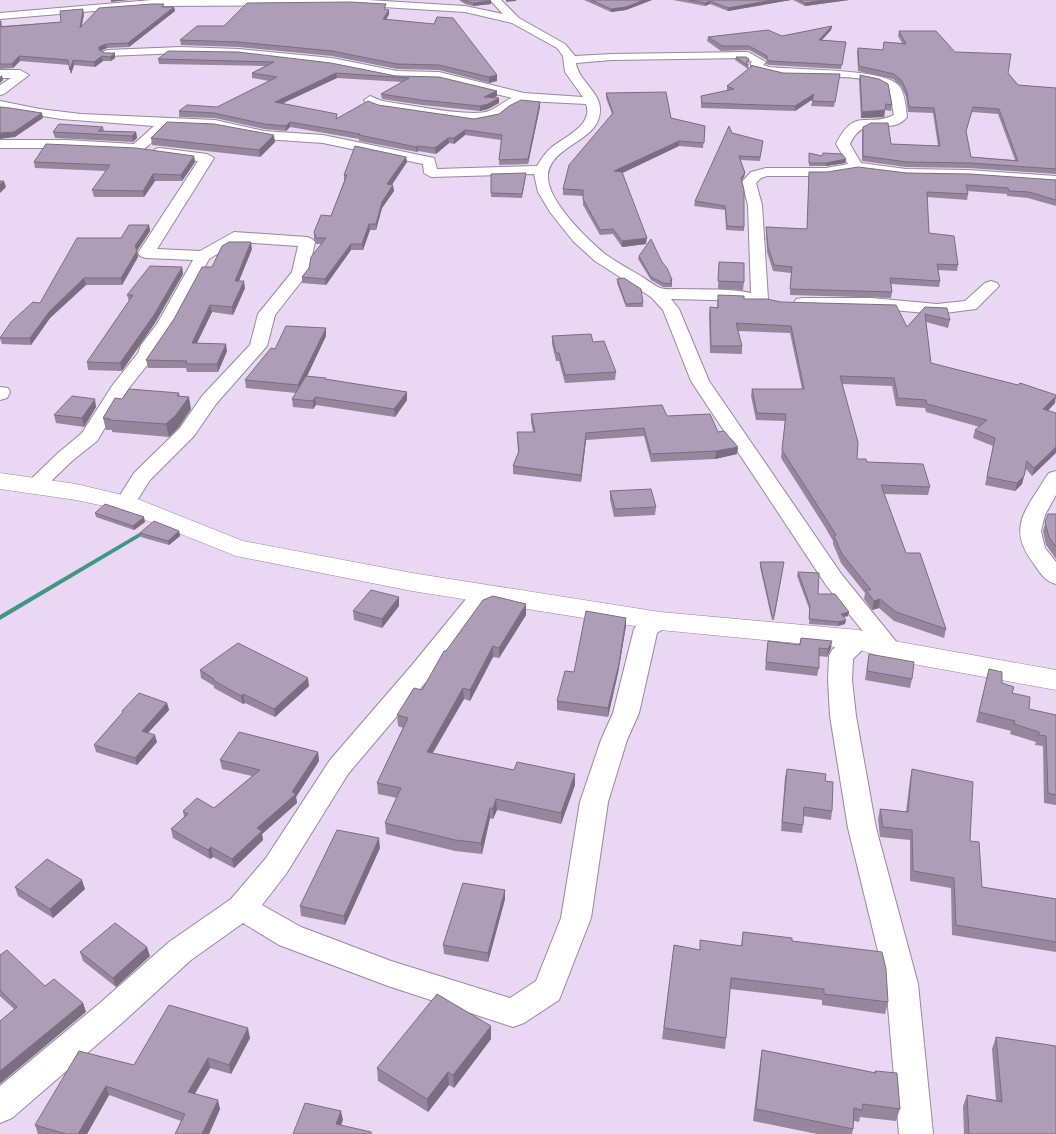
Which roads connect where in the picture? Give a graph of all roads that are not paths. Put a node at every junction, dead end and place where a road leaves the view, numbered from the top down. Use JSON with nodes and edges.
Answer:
{"nodes":[{"id":1,"x":23,"y":0,"type":"edge"},
{"id":2,"x":495,"y":0,"type":"edge"},
{"id":3,"x":155,"y":1,"type":"edge"},
{"id":4,"x":26,"y":14,"type":"junction"},
{"id":5,"x":0,"y":16,"type":"edge"},
{"id":6,"x":515,"y":20,"type":"junction"},
{"id":7,"x":107,"y":53,"type":"edge"},
{"id":8,"x":569,"y":60,"type":"junction"},
{"id":9,"x":0,"y":74,"type":"edge"},
{"id":10,"x":0,"y":91,"type":"edge"},
{"id":11,"x":524,"y":97,"type":"junction"},
{"id":12,"x":370,"y":100,"type":"edge"},
{"id":13,"x":591,"y":101,"type":"junction"},
{"id":14,"x":0,"y":106,"type":"edge"},
{"id":15,"x":162,"y":123,"type":"junction"},
{"id":16,"x":0,"y":144,"type":"edge"},
{"id":17,"x":137,"y":148,"type":"junction"},
{"id":18,"x":857,"y":167,"type":"junction"},
{"id":19,"x":542,"y":170,"type":"junction"},
{"id":20,"x":1056,"y":180,"type":"edge"},
{"id":21,"x":203,"y":256,"type":"junction"},
{"id":22,"x":991,"y":286,"type":"dead end"},
{"id":23,"x":657,"y":293,"type":"junction"},
{"id":24,"x":774,"y":301,"type":"junction"},
{"id":25,"x":1056,"y":477,"type":"edge"},
{"id":26,"x":0,"y":481,"type":"edge"},
{"id":27,"x":36,"y":486,"type":"junction"},
{"id":28,"x":126,"y":503,"type":"junction"},
{"id":29,"x":1056,"y":577,"type":"edge"},
{"id":30,"x":494,"y":595,"type":"junction"},
{"id":31,"x":660,"y":621,"type":"junction"},
{"id":32,"x":859,"y":640,"type":"junction"},
{"id":33,"x":891,"y":650,"type":"junction"},
{"id":34,"x":1056,"y":680,"type":"edge"},
{"id":35,"x":242,"y":908,"type":"junction"},
{"id":36,"x":0,"y":1107,"type":"edge"},
{"id":37,"x":916,"y":1134,"type":"edge"}],
"edges":[{"from":1,"to":4,"type":"street"},
{"from":2,"to":6,"type":"street"},
{"from":3,"to":4,"type":"street"},
{"from":3,"to":6,"type":"street"},
{"from":4,"to":5,"type":"street"},
{"from":6,"to":8,"type":"street"},
{"from":7,"to":11,"type":"street"},
{"from":8,"to":13,"type":"street"},
{"from":8,"to":18,"type":"street"},
{"from":9,"to":10,"type":"street"},
{"from":11,"to":12,"type":"street"},
{"from":11,"to":13,"type":"street"},
{"from":13,"to":19,"type":"street"},
{"from":14,"to":15,"type":"street"},
{"from":15,"to":17,"type":"street"},
{"from":15,"to":19,"type":"street"},
{"from":16,"to":17,"type":"street"},
{"from":17,"to":21,"type":"street"},
{"from":18,"to":20,"type":"street"},
{"from":18,"to":24,"type":"street"},
{"from":19,"to":23,"type":"street"},
{"from":21,"to":27,"type":"street"},
{"from":21,"to":28,"type":"street"},
{"from":22,"to":24,"type":"street"},
{"from":23,"to":24,"type":"street"},
{"from":23,"to":33,"type":"street"},
{"from":25,"to":29,"type":"street"},
{"from":26,"to":27,"type":"street"},
{"from":27,"to":28,"type":"street"},
{"from":28,"to":30,"type":"street"},
{"from":30,"to":31,"type":"street"},
{"from":30,"to":35,"type":"street"},
{"from":31,"to":32,"type":"street"},
{"from":31,"to":35,"type":"street"},
{"from":32,"to":33,"type":"street"},
{"from":32,"to":37,"type":"street"},
{"from":33,"to":34,"type":"street"},
{"from":35,"to":36,"type":"street"}]}
